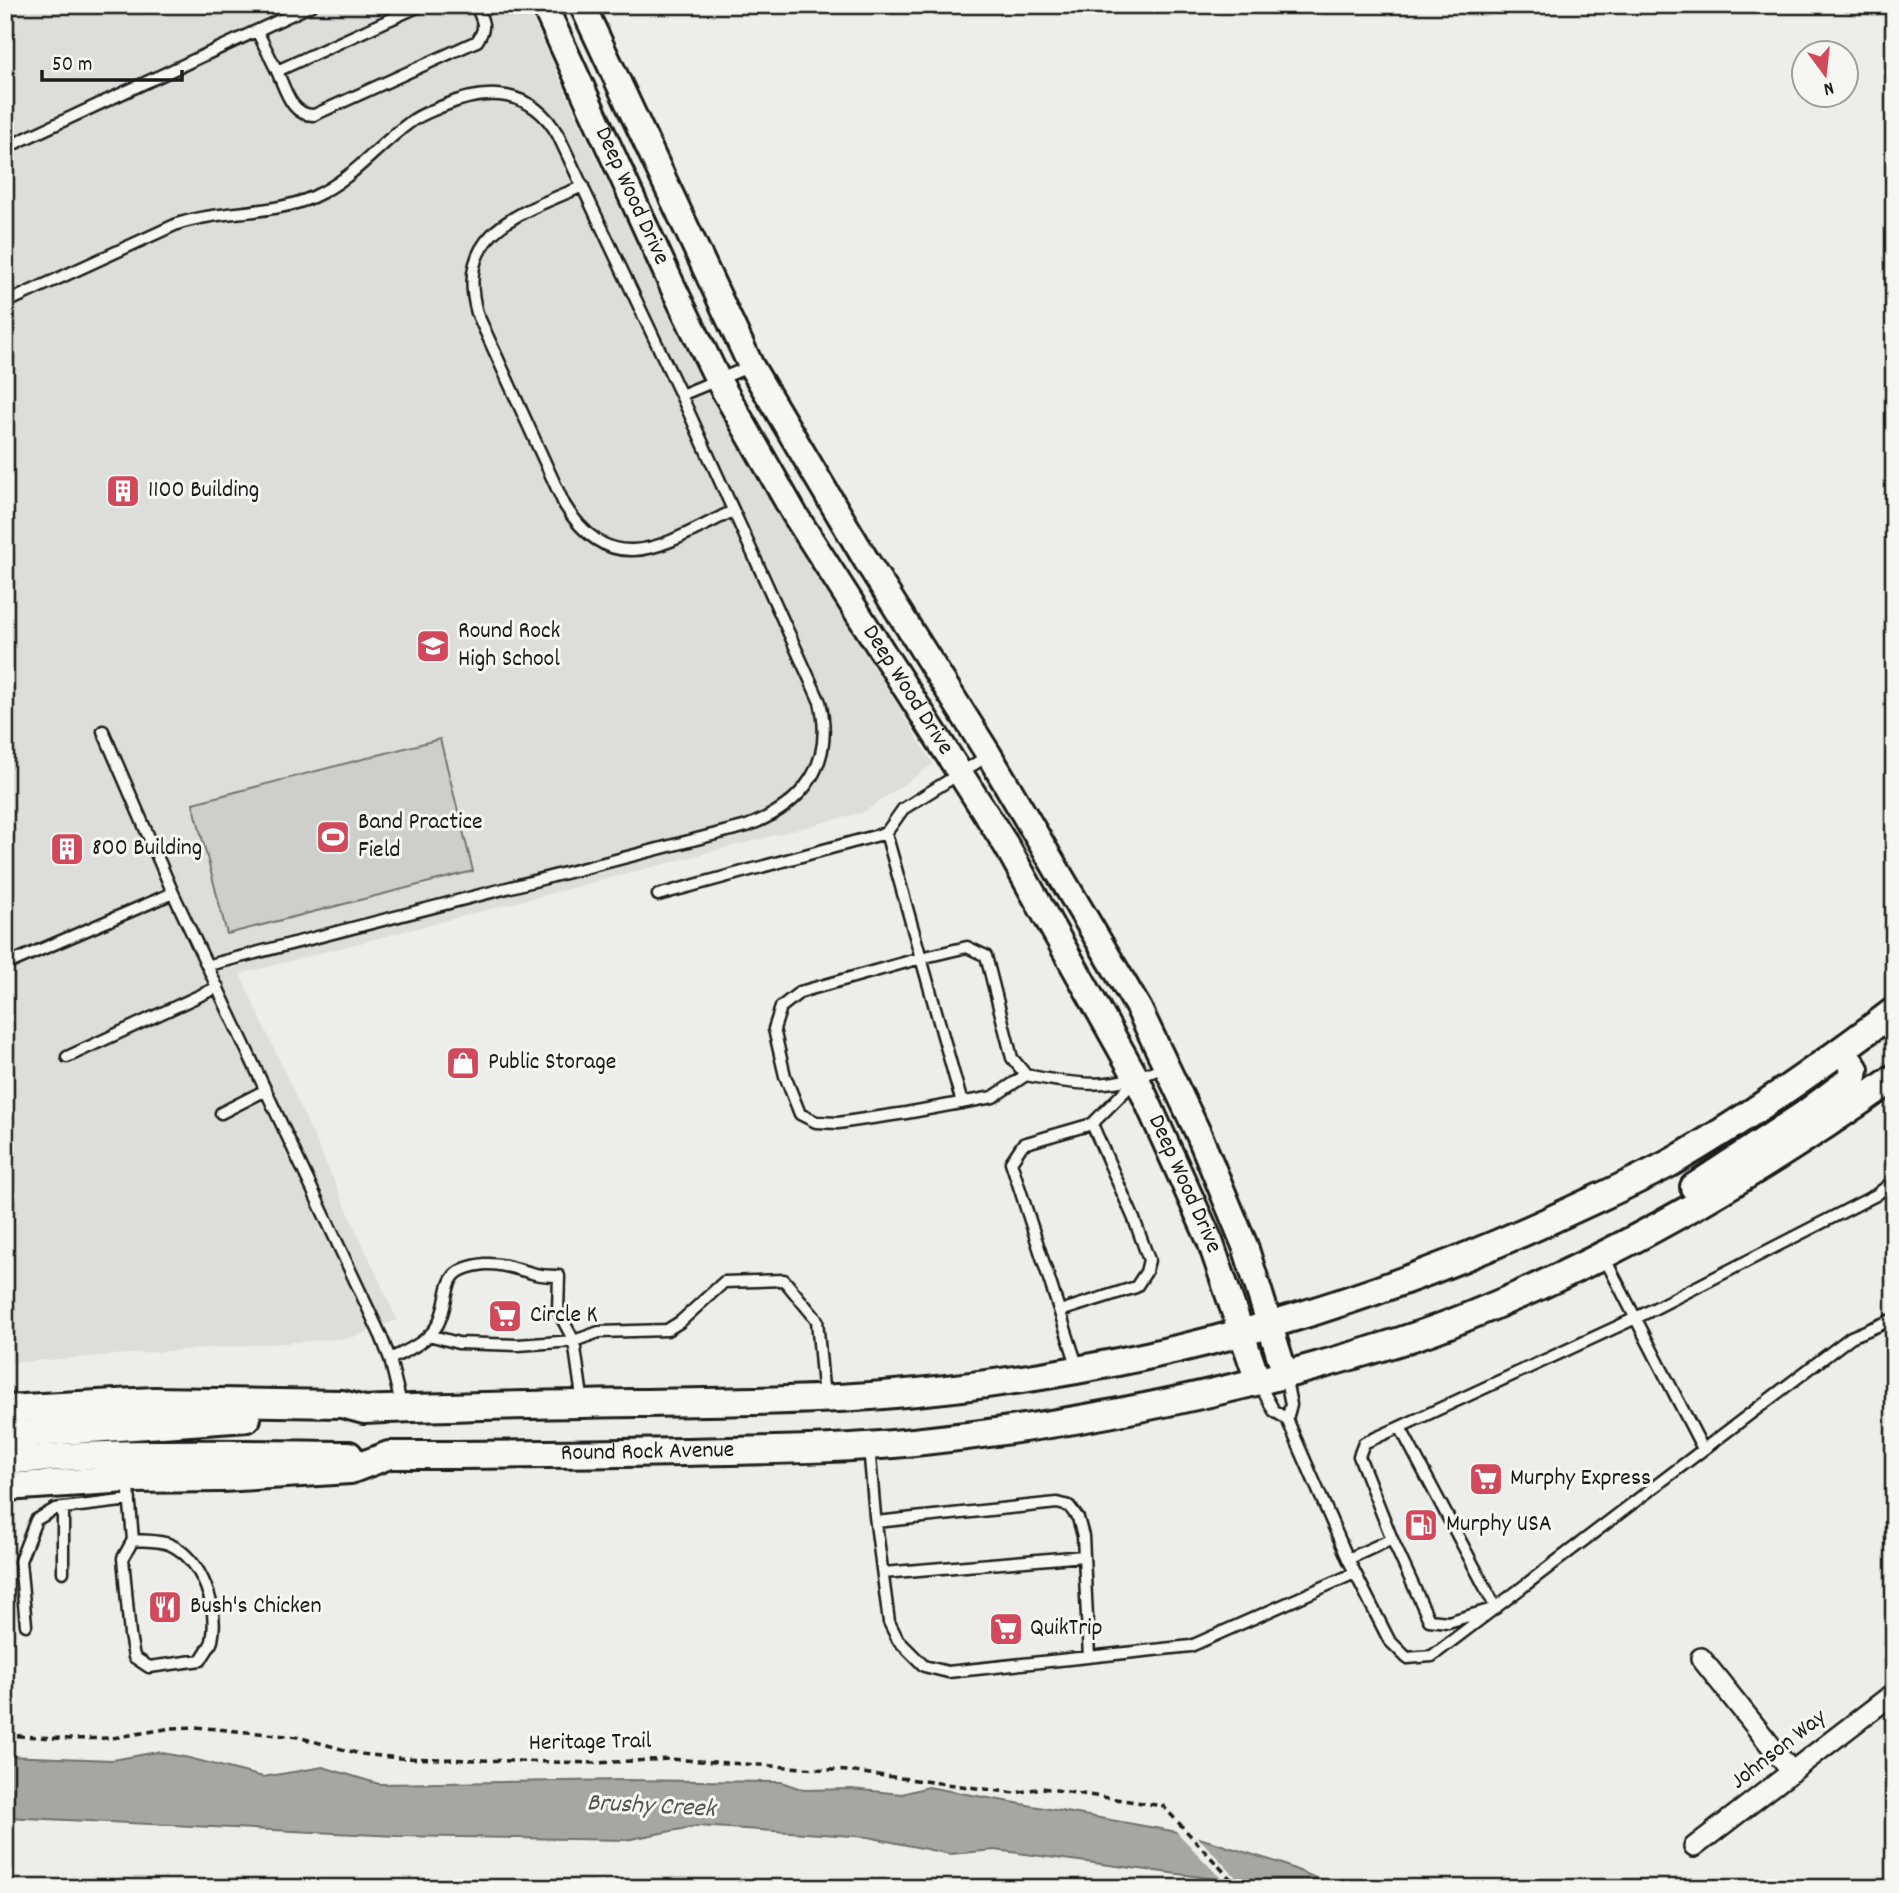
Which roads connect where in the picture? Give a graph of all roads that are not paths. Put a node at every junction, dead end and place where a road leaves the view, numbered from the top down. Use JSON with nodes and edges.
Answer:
{"nodes":[{"id":1,"x":312,"y":5,"type":"edge"},
{"id":2,"x":422,"y":5,"type":"edge"},
{"id":3,"x":475,"y":5,"type":"edge"},
{"id":4,"x":544,"y":5,"type":"edge"},
{"id":5,"x":582,"y":5,"type":"edge"},
{"id":6,"x":400,"y":9,"type":"edge"},
{"id":7,"x":257,"y":31,"type":"junction"},
{"id":8,"x":277,"y":71,"type":"junction"},
{"id":9,"x":5,"y":148,"type":"edge"},
{"id":10,"x":583,"y":186,"type":"junction"},
{"id":11,"x":5,"y":303,"type":"edge"},
{"id":12,"x":751,"y":366,"type":"junction"},
{"id":13,"x":718,"y":380,"type":"junction"},
{"id":14,"x":681,"y":395,"type":"junction"},
{"id":15,"x":733,"y":511,"type":"junction"},
{"id":16,"x":103,"y":731,"type":"dead end"},
{"id":17,"x":989,"y":755,"type":"junction"},
{"id":18,"x":959,"y":774,"type":"junction"},
{"id":19,"x":886,"y":833,"type":"junction"},
{"id":20,"x":173,"y":893,"type":"junction"},
{"id":21,"x":658,"y":895,"type":"dead end"},
{"id":22,"x":921,"y":958,"type":"junction"},
{"id":23,"x":5,"y":965,"type":"edge"},
{"id":24,"x":208,"y":965,"type":"junction"},
{"id":25,"x":218,"y":987,"type":"junction"},
{"id":26,"x":1894,"y":1011,"type":"edge"},
{"id":27,"x":1842,"y":1051,"type":"junction"},
{"id":28,"x":67,"y":1056,"type":"dead end"},
{"id":29,"x":1166,"y":1066,"type":"junction"},
{"id":30,"x":1026,"y":1075,"type":"junction"},
{"id":31,"x":1894,"y":1078,"type":"edge"},
{"id":32,"x":1138,"y":1079,"type":"junction"},
{"id":33,"x":266,"y":1090,"type":"junction"},
{"id":34,"x":962,"y":1103,"type":"junction"},
{"id":35,"x":221,"y":1113,"type":"dead end"},
{"id":36,"x":1092,"y":1124,"type":"junction"},
{"id":37,"x":1894,"y":1181,"type":"edge"},
{"id":38,"x":1648,"y":1231,"type":"junction"},
{"id":39,"x":1603,"y":1254,"type":"junction"},
{"id":40,"x":1060,"y":1311,"type":"junction"},
{"id":41,"x":1636,"y":1318,"type":"junction"},
{"id":42,"x":1894,"y":1318,"type":"edge"},
{"id":43,"x":1271,"y":1325,"type":"junction"},
{"id":44,"x":1242,"y":1333,"type":"junction"},
{"id":45,"x":429,"y":1335,"type":"junction"},
{"id":46,"x":574,"y":1342,"type":"junction"},
{"id":47,"x":390,"y":1359,"type":"junction"},
{"id":48,"x":1079,"y":1368,"type":"junction"},
{"id":49,"x":1285,"y":1374,"type":"junction"},
{"id":50,"x":1258,"y":1381,"type":"junction"},
{"id":51,"x":824,"y":1399,"type":"junction"},
{"id":52,"x":583,"y":1405,"type":"junction"},
{"id":53,"x":402,"y":1408,"type":"junction"},
{"id":54,"x":5,"y":1409,"type":"edge"},
{"id":55,"x":364,"y":1410,"type":"junction"},
{"id":56,"x":1287,"y":1419,"type":"junction"},
{"id":57,"x":1400,"y":1427,"type":"junction"},
{"id":58,"x":5,"y":1435,"type":"edge"},
{"id":59,"x":869,"y":1445,"type":"junction"},
{"id":60,"x":1703,"y":1449,"type":"junction"},
{"id":61,"x":389,"y":1455,"type":"junction"},
{"id":62,"x":5,"y":1461,"type":"edge"},
{"id":63,"x":5,"y":1487,"type":"edge"},
{"id":64,"x":129,"y":1490,"type":"junction"},
{"id":65,"x":63,"y":1508,"type":"junction"},
{"id":66,"x":876,"y":1521,"type":"junction"},
{"id":67,"x":1392,"y":1539,"type":"junction"},
{"id":68,"x":133,"y":1540,"type":"junction"},
{"id":69,"x":1084,"y":1556,"type":"junction"},
{"id":70,"x":1348,"y":1559,"type":"junction"},
{"id":71,"x":64,"y":1572,"type":"dead end"},
{"id":72,"x":883,"y":1573,"type":"junction"},
{"id":73,"x":1355,"y":1573,"type":"junction"},
{"id":74,"x":1496,"y":1608,"type":"junction"},
{"id":75,"x":26,"y":1625,"type":"dead end"},
{"id":76,"x":1089,"y":1657,"type":"junction"},
{"id":77,"x":1701,"y":1658,"type":"dead end"},
{"id":78,"x":1894,"y":1693,"type":"edge"},
{"id":79,"x":1791,"y":1771,"type":"junction"},
{"id":80,"x":1694,"y":1847,"type":"dead end"}],
"edges":[{"from":1,"to":7,"type":"lane"},
{"from":2,"to":6,"type":"lane"},
{"from":3,"to":8,"type":"lane"},
{"from":4,"to":13,"type":"street","name":"Deep Wood Drive"},
{"from":5,"to":12,"type":"street","name":"Deep Wood Drive"},
{"from":6,"to":8,"type":"lane"},
{"from":7,"to":8,"type":"lane"},
{"from":7,"to":9,"type":"lane"},
{"from":10,"to":11,"type":"lane"},
{"from":10,"to":14,"type":"lane"},
{"from":10,"to":15,"type":"lane"},
{"from":12,"to":13,"type":"lane"},
{"from":12,"to":17,"type":"street","name":"Deep Wood Drive"},
{"from":13,"to":14,"type":"lane"},
{"from":13,"to":18,"type":"street","name":"Deep Wood Drive"},
{"from":14,"to":15,"type":"lane"},
{"from":15,"to":24,"type":"lane"},
{"from":16,"to":20,"type":"lane"},
{"from":17,"to":18,"type":"lane"},
{"from":17,"to":29,"type":"street","name":"Deep Wood Drive"},
{"from":18,"to":19,"type":"lane"},
{"from":18,"to":32,"type":"street","name":"Deep Wood Drive"},
{"from":19,"to":21,"type":"lane"},
{"from":19,"to":22,"type":"lane"},
{"from":20,"to":23,"type":"lane"},
{"from":20,"to":24,"type":"lane"},
{"from":22,"to":30,"type":"lane"},
{"from":22,"to":34,"type":"lane"},
{"from":22,"to":34,"type":"lane"},
{"from":24,"to":25,"type":"lane"},
{"from":25,"to":28,"type":"lane"},
{"from":25,"to":33,"type":"lane"},
{"from":26,"to":27,"type":"main road","name":"Round Rock Avenue"},
{"from":27,"to":38,"type":"main road"},
{"from":27,"to":43,"type":"main road","name":"Round Rock Avenue"},
{"from":29,"to":32,"type":"lane"},
{"from":29,"to":43,"type":"street","name":"Deep Wood Drive"},
{"from":30,"to":32,"type":"lane"},
{"from":30,"to":34,"type":"lane"},
{"from":31,"to":38,"type":"main road","name":"Round Rock Avenue"},
{"from":32,"to":36,"type":"lane"},
{"from":32,"to":44,"type":"street","name":"Deep Wood Drive"},
{"from":33,"to":35,"type":"lane"},
{"from":33,"to":47,"type":"lane"},
{"from":36,"to":40,"type":"lane"},
{"from":36,"to":40,"type":"lane"},
{"from":37,"to":41,"type":"lane"},
{"from":38,"to":39,"type":"main road","name":"Round Rock Avenue"},
{"from":39,"to":41,"type":"lane"},
{"from":39,"to":49,"type":"main road","name":"Round Rock Avenue"},
{"from":40,"to":48,"type":"lane"},
{"from":41,"to":57,"type":"lane"},
{"from":41,"to":60,"type":"lane"},
{"from":42,"to":60,"type":"lane"},
{"from":43,"to":44,"type":"main road","name":"Round Rock Avenue"},
{"from":43,"to":49,"type":"street","name":"Deep Wood Drive"},
{"from":44,"to":48,"type":"main road","name":"Round Rock Avenue"},
{"from":44,"to":50,"type":"street","name":"Deep Wood Drive"},
{"from":45,"to":46,"type":"lane"},
{"from":45,"to":46,"type":"lane"},
{"from":45,"to":47,"type":"lane"},
{"from":46,"to":51,"type":"lane"},
{"from":46,"to":52,"type":"lane"},
{"from":47,"to":53,"type":"lane"},
{"from":48,"to":51,"type":"main road","name":"Round Rock Avenue"},
{"from":49,"to":50,"type":"main road","name":"Round Rock Avenue"},
{"from":49,"to":56,"type":"lane"},
{"from":50,"to":56,"type":"lane"},
{"from":50,"to":59,"type":"main road","name":"Round Rock Avenue"},
{"from":51,"to":52,"type":"main road","name":"Round Rock Avenue"},
{"from":52,"to":53,"type":"main road","name":"Round Rock Avenue"},
{"from":53,"to":55,"type":"main road","name":"Round Rock Avenue"},
{"from":54,"to":55,"type":"main road","name":"Round Rock Avenue"},
{"from":55,"to":58,"type":"main road"},
{"from":56,"to":70,"type":"lane"},
{"from":57,"to":67,"type":"lane"},
{"from":57,"to":74,"type":"lane"},
{"from":59,"to":61,"type":"main road","name":"Round Rock Avenue"},
{"from":59,"to":66,"type":"lane"},
{"from":60,"to":74,"type":"lane"},
{"from":61,"to":62,"type":"main road"},
{"from":61,"to":64,"type":"main road","name":"Round Rock Avenue"},
{"from":63,"to":64,"type":"main road","name":"Round Rock Avenue"},
{"from":64,"to":65,"type":"lane"},
{"from":64,"to":68,"type":"lane"},
{"from":65,"to":71,"type":"lane"},
{"from":65,"to":75,"type":"lane"},
{"from":66,"to":69,"type":"lane"},
{"from":66,"to":72,"type":"lane"},
{"from":67,"to":70,"type":"lane"},
{"from":67,"to":74,"type":"lane"},
{"from":68,"to":68,"type":"lane"},
{"from":69,"to":72,"type":"lane"},
{"from":69,"to":76,"type":"lane"},
{"from":70,"to":73,"type":"lane"},
{"from":72,"to":76,"type":"lane"},
{"from":73,"to":74,"type":"lane"},
{"from":73,"to":76,"type":"lane"},
{"from":77,"to":79,"type":"street"},
{"from":78,"to":79,"type":"street","name":"Johnson Way"},
{"from":79,"to":80,"type":"street","name":"Johnson Way"}]}
